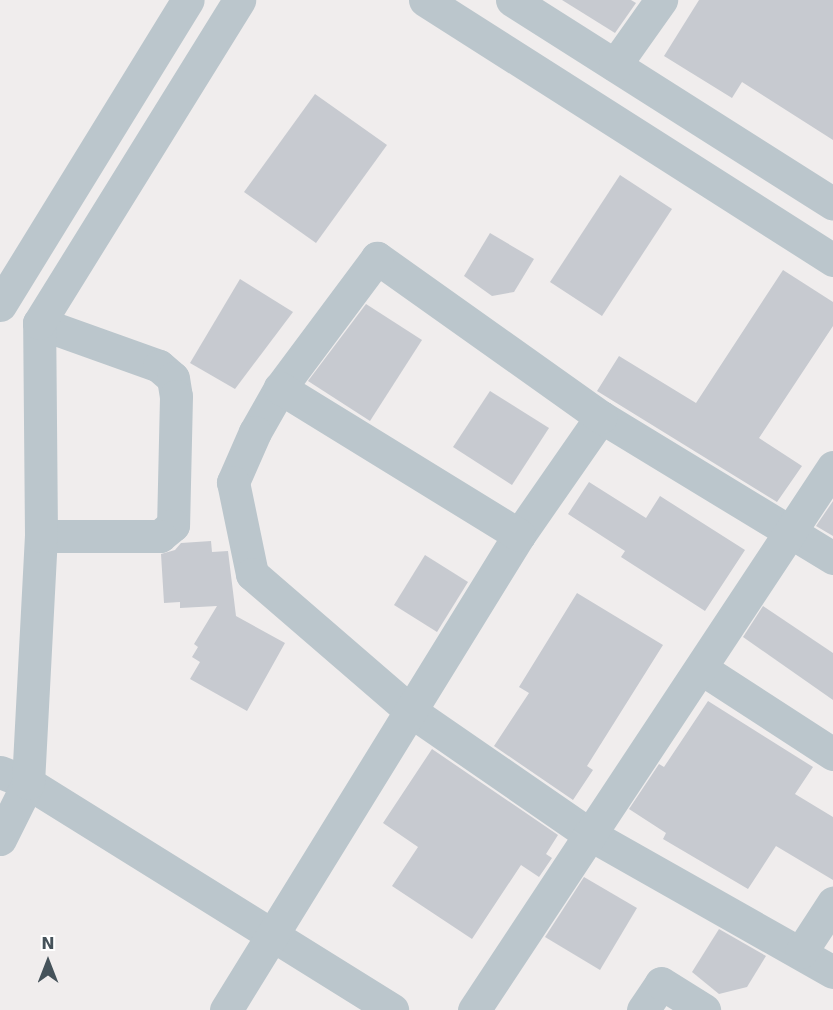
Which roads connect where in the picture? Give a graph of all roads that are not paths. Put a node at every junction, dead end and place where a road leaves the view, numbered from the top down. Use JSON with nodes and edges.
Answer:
{"nodes":[{"id":1,"x":188,"y":0,"type":"edge"},
{"id":2,"x":239,"y":0,"type":"edge"},
{"id":3,"x":425,"y":0,"type":"edge"},
{"id":4,"x":661,"y":0,"type":"edge"},
{"id":5,"x":519,"y":2,"type":"edge"},
{"id":6,"x":615,"y":65,"type":"junction"},
{"id":7,"x":833,"y":204,"type":"edge"},
{"id":8,"x":833,"y":261,"type":"edge"},
{"id":9,"x":0,"y":305,"type":"edge"},
{"id":10,"x":39,"y":323,"type":"junction"},
{"id":11,"x":280,"y":388,"type":"junction"},
{"id":12,"x":601,"y":417,"type":"junction"},
{"id":13,"x":833,"y":467,"type":"edge"},
{"id":14,"x":793,"y":532,"type":"junction"},
{"id":15,"x":519,"y":535,"type":"junction"},
{"id":16,"x":41,"y":536,"type":"junction"},
{"id":17,"x":833,"y":558,"type":"edge"},
{"id":18,"x":702,"y":669,"type":"junction"},
{"id":19,"x":412,"y":712,"type":"junction"},
{"id":20,"x":833,"y":754,"type":"edge"},
{"id":21,"x":14,"y":777,"type":"edge"},
{"id":22,"x":589,"y":834,"type":"junction"},
{"id":23,"x":0,"y":839,"type":"edge"},
{"id":24,"x":833,"y":903,"type":"edge"},
{"id":25,"x":273,"y":938,"type":"junction"},
{"id":26,"x":801,"y":952,"type":"junction"},
{"id":27,"x":833,"y":972,"type":"edge"},
{"id":28,"x":226,"y":1010,"type":"edge"},
{"id":29,"x":392,"y":1010,"type":"edge"},
{"id":30,"x":474,"y":1010,"type":"edge"},
{"id":31,"x":643,"y":1010,"type":"edge"},
{"id":32,"x":704,"y":1010,"type":"edge"}],
"edges":[{"from":1,"to":9,"type":"street"},
{"from":2,"to":10,"type":"street"},
{"from":3,"to":8,"type":"street"},
{"from":4,"to":6,"type":"street"},
{"from":5,"to":6,"type":"street"},
{"from":6,"to":7,"type":"street"},
{"from":10,"to":16,"type":"street"},
{"from":10,"to":16,"type":"street"},
{"from":11,"to":12,"type":"street"},
{"from":11,"to":15,"type":"street"},
{"from":11,"to":19,"type":"street"},
{"from":12,"to":14,"type":"street"},
{"from":12,"to":15,"type":"street"},
{"from":13,"to":14,"type":"street"},
{"from":14,"to":17,"type":"street"},
{"from":14,"to":18,"type":"street"},
{"from":15,"to":19,"type":"street"},
{"from":16,"to":21,"type":"street"},
{"from":18,"to":20,"type":"street"},
{"from":18,"to":22,"type":"street"},
{"from":19,"to":22,"type":"street"},
{"from":19,"to":25,"type":"street"},
{"from":21,"to":23,"type":"street"},
{"from":21,"to":25,"type":"street"},
{"from":22,"to":26,"type":"street"},
{"from":22,"to":30,"type":"street"},
{"from":24,"to":26,"type":"street"},
{"from":25,"to":28,"type":"street"},
{"from":25,"to":29,"type":"street"},
{"from":26,"to":27,"type":"street"},
{"from":31,"to":32,"type":"street"}]}
